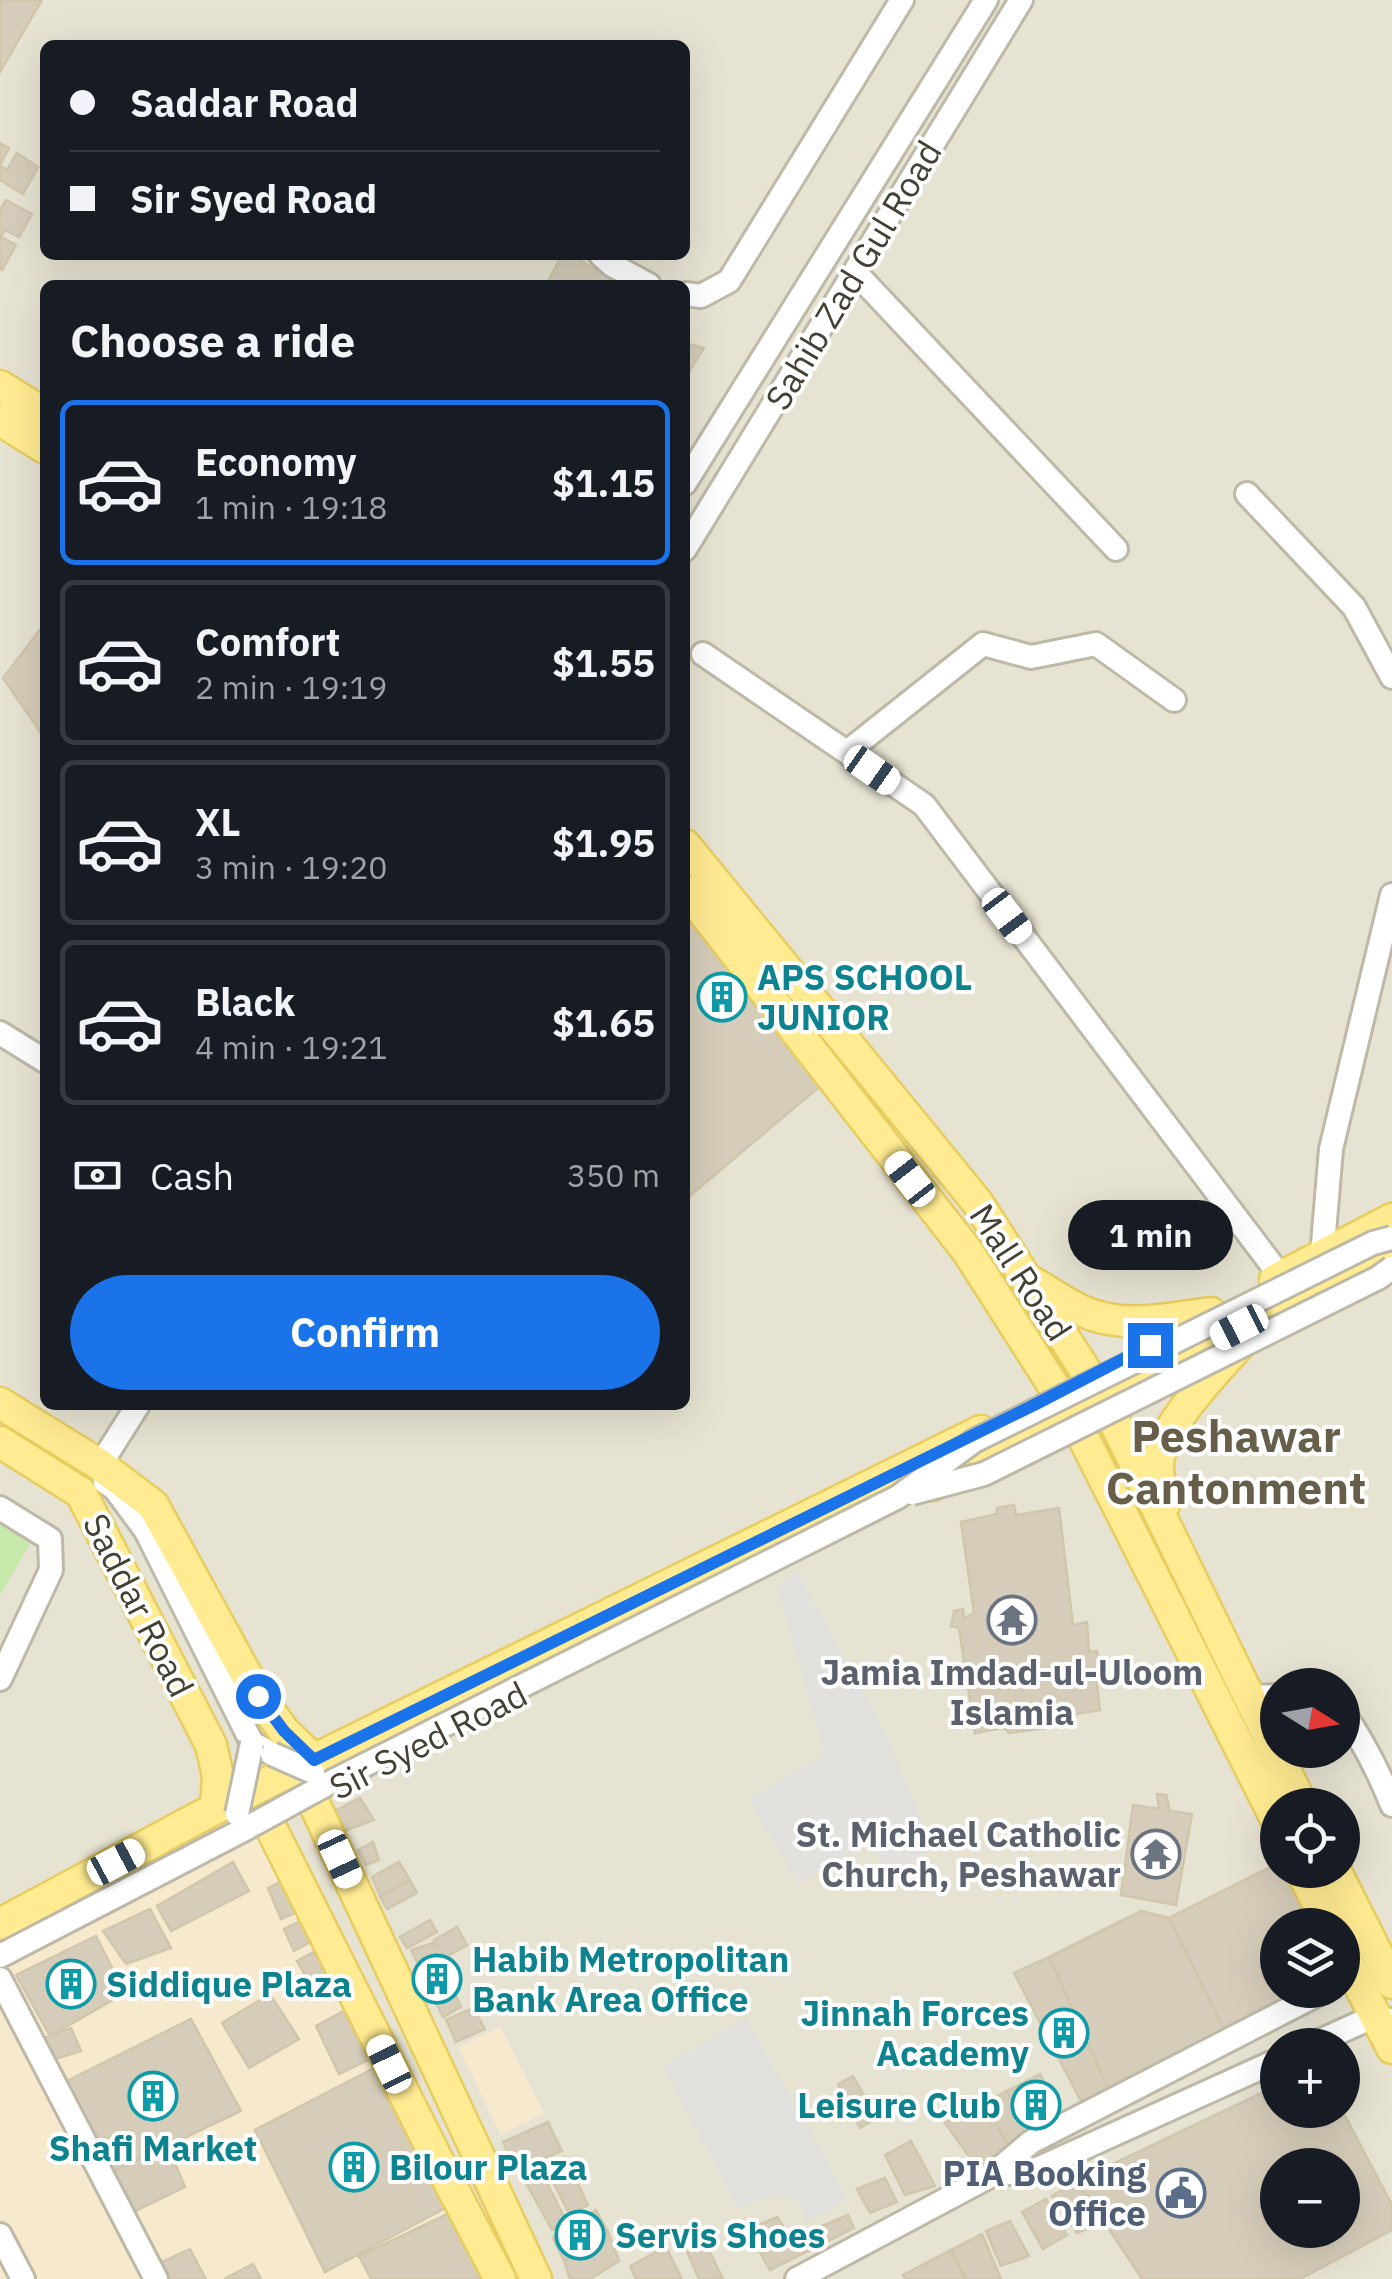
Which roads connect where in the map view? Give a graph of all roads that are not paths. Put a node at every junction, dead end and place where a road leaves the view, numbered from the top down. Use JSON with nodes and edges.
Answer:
{"nodes":[{"id":1,"x":902,"y":0,"type":"edge"},
{"id":2,"x":986,"y":0,"type":"edge"},
{"id":3,"x":1021,"y":0,"type":"edge"},
{"id":4,"x":606,"y":260,"type":"edge"},
{"id":5,"x":854,"y":272,"type":"junction"},
{"id":6,"x":639,"y":280,"type":"edge"},
{"id":7,"x":690,"y":295,"type":"edge"},
{"id":8,"x":0,"y":386,"type":"edge"},
{"id":9,"x":40,"y":411,"type":"edge"},
{"id":10,"x":0,"y":420,"type":"edge"},
{"id":11,"x":40,"y":445,"type":"edge"},
{"id":12,"x":690,"y":475,"type":"edge"},
{"id":13,"x":1247,"y":494,"type":"dead end"},
{"id":14,"x":690,"y":541,"type":"edge"},
{"id":15,"x":1116,"y":549,"type":"dead end"},
{"id":16,"x":704,"y":654,"type":"dead end"},
{"id":17,"x":1392,"y":677,"type":"edge"},
{"id":18,"x":1174,"y":700,"type":"dead end"},
{"id":19,"x":847,"y":752,"type":"junction"},
{"id":20,"x":690,"y":851,"type":"edge"},
{"id":21,"x":1392,"y":895,"type":"edge"},
{"id":22,"x":690,"y":896,"type":"edge"},
{"id":23,"x":0,"y":1033,"type":"edge"},
{"id":24,"x":40,"y":1058,"type":"edge"},
{"id":25,"x":1392,"y":1219,"type":"edge"},
{"id":26,"x":1392,"y":1238,"type":"edge"},
{"id":27,"x":1392,"y":1248,"type":"edge"},
{"id":28,"x":1322,"y":1256,"type":"junction"},
{"id":29,"x":1392,"y":1268,"type":"edge"},
{"id":30,"x":1280,"y":1277,"type":"junction"},
{"id":31,"x":1026,"y":1278,"type":"junction"},
{"id":32,"x":1273,"y":1310,"type":"junction"},
{"id":33,"x":1211,"y":1314,"type":"junction"},
{"id":34,"x":1096,"y":1388,"type":"junction"},
{"id":35,"x":0,"y":1404,"type":"edge"},
{"id":36,"x":1065,"y":1404,"type":"junction"},
{"id":37,"x":135,"y":1410,"type":"edge"},
{"id":38,"x":0,"y":1417,"type":"edge"},
{"id":39,"x":0,"y":1442,"type":"edge"},
{"id":40,"x":100,"y":1465,"type":"junction"},
{"id":41,"x":898,"y":1497,"type":"junction"},
{"id":42,"x":0,"y":1508,"type":"edge"},
{"id":43,"x":1168,"y":1534,"type":"junction"},
{"id":44,"x":619,"y":1626,"type":"junction"},
{"id":45,"x":0,"y":1679,"type":"edge"},
{"id":46,"x":1260,"y":1693,"type":"edge"},
{"id":47,"x":1360,"y":1737,"type":"edge"},
{"id":48,"x":262,"y":1748,"type":"junction"},
{"id":49,"x":314,"y":1760,"type":"junction"},
{"id":50,"x":354,"y":1770,"type":"junction"},
{"id":51,"x":1260,"y":1788,"type":"edge"},
{"id":52,"x":312,"y":1799,"type":"junction"},
{"id":53,"x":1392,"y":1805,"type":"edge"},
{"id":54,"x":216,"y":1808,"type":"junction"},
{"id":55,"x":270,"y":1826,"type":"junction"},
{"id":56,"x":146,"y":1846,"type":"junction"},
{"id":57,"x":210,"y":1847,"type":"junction"},
{"id":58,"x":162,"y":1880,"type":"junction"},
{"id":59,"x":1344,"y":1888,"type":"edge"},
{"id":60,"x":0,"y":1924,"type":"edge"},
{"id":61,"x":0,"y":1958,"type":"edge"},
{"id":62,"x":0,"y":1979,"type":"edge"},
{"id":63,"x":1392,"y":1983,"type":"edge"},
{"id":64,"x":1360,"y":1989,"type":"edge"},
{"id":65,"x":1291,"y":2008,"type":"edge"},
{"id":66,"x":1383,"y":2019,"type":"edge"},
{"id":67,"x":1358,"y":2028,"type":"edge"},
{"id":68,"x":1392,"y":2048,"type":"edge"},
{"id":69,"x":1260,"y":2068,"type":"edge"},
{"id":70,"x":992,"y":2175,"type":"junction"},
{"id":71,"x":0,"y":2235,"type":"edge"},
{"id":72,"x":22,"y":2279,"type":"edge"},
{"id":73,"x":156,"y":2279,"type":"edge"},
{"id":74,"x":500,"y":2279,"type":"edge"},
{"id":75,"x":536,"y":2279,"type":"edge"},
{"id":76,"x":797,"y":2279,"type":"edge"}],
"edges":[{"from":1,"to":7,"type":"street"},
{"from":2,"to":12,"type":"street","name":"Sahib Zad Gul Road"},
{"from":3,"to":5,"type":"street","name":"Sahib Zad Gul Road"},
{"from":4,"to":6,"type":"street"},
{"from":5,"to":14,"type":"street","name":"Sahib Zad Gul Road"},
{"from":5,"to":15,"type":"street"},
{"from":8,"to":9,"type":"main road"},
{"from":10,"to":11,"type":"main road"},
{"from":13,"to":17,"type":"street"},
{"from":16,"to":19,"type":"street"},
{"from":18,"to":19,"type":"street"},
{"from":19,"to":30,"type":"street"},
{"from":20,"to":31,"type":"main road","name":"Mall Road"},
{"from":21,"to":28,"type":"street"},
{"from":22,"to":36,"type":"main road","name":"Mall Road"},
{"from":23,"to":24,"type":"street"},
{"from":25,"to":28,"type":"main road","name":"Sir Syed Road"},
{"from":26,"to":41,"type":"street","bridge":true},
{"from":27,"to":32,"type":"main road","name":"Sir Syed Road"},
{"from":28,"to":30,"type":"main road","name":"Sir Syed Road"},
{"from":29,"to":41,"type":"street","bridge":true},
{"from":30,"to":33,"type":"main road","name":"Sir Syed Road"},
{"from":31,"to":33,"type":"main road"},
{"from":31,"to":34,"type":"main road","name":"Mall Road"},
{"from":32,"to":34,"type":"main road","name":"Sir Syed Road"},
{"from":32,"to":43,"type":"main road"},
{"from":33,"to":34,"type":"main road","name":"Sir Syed Road"},
{"from":34,"to":36,"type":"main road","name":"Sir Syed Road"},
{"from":34,"to":43,"type":"main road","name":"Mall Road"},
{"from":35,"to":40,"type":"main road","name":"Saddar Road"},
{"from":36,"to":44,"type":"main road","name":"Sir Syed Road"},
{"from":36,"to":51,"type":"main road","name":"Mall Road"},
{"from":37,"to":40,"type":"street"},
{"from":38,"to":48,"type":"street"},
{"from":39,"to":54,"type":"main road","name":"Saddar Road"},
{"from":40,"to":49,"type":"main road","name":"Saddar Road"},
{"from":41,"to":50,"type":"street","bridge":true},
{"from":42,"to":45,"type":"street"},
{"from":43,"to":46,"type":"main road","name":"Mall Road"},
{"from":44,"to":49,"type":"main road","name":"Sir Syed Road"},
{"from":44,"to":52,"type":"main road","name":"Sir Syed Road"},
{"from":47,"to":53,"type":"street"},
{"from":48,"to":50,"type":"street","bridge":true},
{"from":48,"to":57,"type":"street","bridge":true},
{"from":49,"to":54,"type":"main road","name":"Sir Syed Road"},
{"from":50,"to":57,"type":"street","bridge":true},
{"from":52,"to":55,"type":"main road","name":"Sir Syed Road"},
{"from":52,"to":75,"type":"main road"},
{"from":54,"to":56,"type":"main road","name":"Sir Syed Road"},
{"from":55,"to":58,"type":"main road","name":"Sir Syed Road"},
{"from":55,"to":74,"type":"main road"},
{"from":56,"to":58,"type":"main road"},
{"from":56,"to":60,"type":"main road","name":"Sir Syed Road"},
{"from":57,"to":61,"type":"street","bridge":true},
{"from":58,"to":61,"type":"main road","name":"Sir Syed Road"},
{"from":59,"to":63,"type":"main road"},
{"from":62,"to":73,"type":"street"},
{"from":64,"to":66,"type":"main road"},
{"from":65,"to":70,"type":"street"},
{"from":66,"to":67,"type":"street"},
{"from":66,"to":68,"type":"main road"},
{"from":69,"to":70,"type":"street"},
{"from":70,"to":76,"type":"street"},
{"from":71,"to":72,"type":"street"}]}
